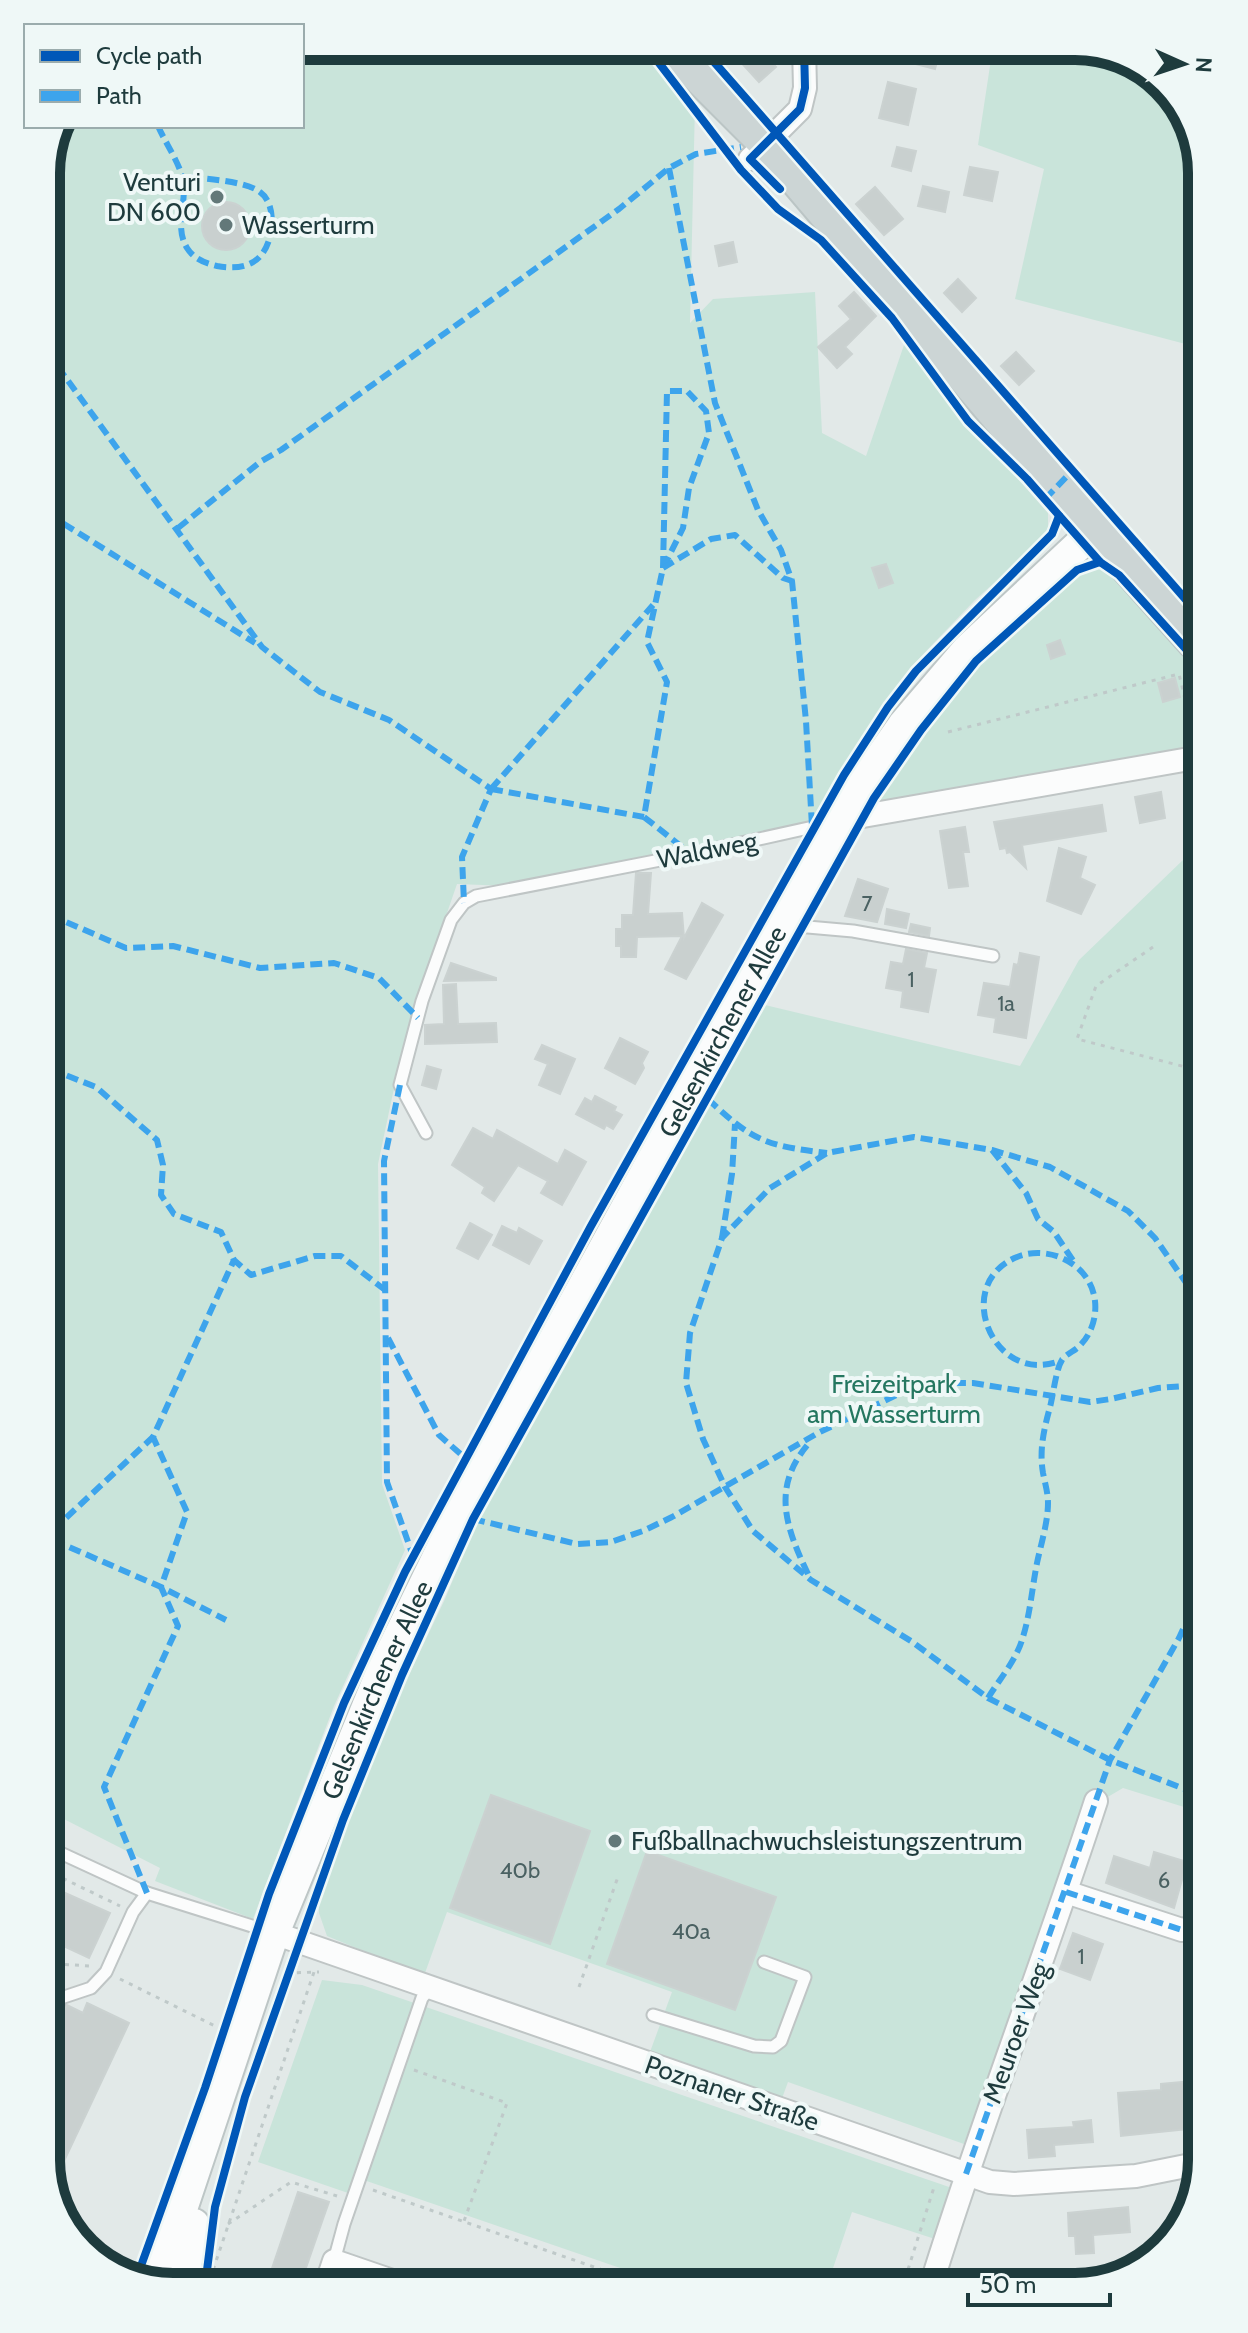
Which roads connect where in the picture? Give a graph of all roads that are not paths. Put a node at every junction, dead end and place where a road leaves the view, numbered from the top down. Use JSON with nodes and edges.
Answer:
{"nodes":[{"id":1,"x":679,"y":60,"type":"edge"},
{"id":2,"x":804,"y":60,"type":"edge"},
{"id":3,"x":758,"y":151,"type":"junction"},
{"id":4,"x":1095,"y":530,"type":"junction"},
{"id":5,"x":1188,"y":634,"type":"edge"},
{"id":6,"x":1188,"y":759,"type":"edge"},
{"id":7,"x":840,"y":820,"type":"junction"},
{"id":8,"x":781,"y":925,"type":"junction"},
{"id":9,"x":993,"y":956,"type":"dead end"},
{"id":10,"x":426,"y":1133,"type":"dead end"},
{"id":11,"x":1096,"y":1801,"type":"dead end"},
{"id":12,"x":60,"y":1853,"type":"edge"},
{"id":13,"x":1066,"y":1892,"type":"junction"},
{"id":14,"x":147,"y":1893,"type":"junction"},
{"id":15,"x":1188,"y":1928,"type":"edge"},
{"id":16,"x":274,"y":1933,"type":"junction"},
{"id":17,"x":764,"y":1962,"type":"dead end"},
{"id":18,"x":431,"y":1987,"type":"junction"},
{"id":19,"x":60,"y":2000,"type":"edge"},
{"id":20,"x":653,"y":2015,"type":"dead end"},
{"id":21,"x":213,"y":2120,"type":"junction"},
{"id":22,"x":1188,"y":2166,"type":"edge"},
{"id":23,"x":966,"y":2174,"type":"junction"},
{"id":24,"x":334,"y":2261,"type":"junction"},
{"id":25,"x":161,"y":2272,"type":"edge"},
{"id":26,"x":185,"y":2273,"type":"edge"},
{"id":27,"x":330,"y":2273,"type":"edge"},
{"id":28,"x":369,"y":2273,"type":"edge"},
{"id":29,"x":935,"y":2273,"type":"edge"}],
"edges":[{"from":1,"to":3,"type":"main road"},
{"from":2,"to":3,"type":"street"},
{"from":3,"to":4,"type":"main road"},
{"from":4,"to":5,"type":"main road"},
{"from":4,"to":7,"type":"main road","name":"Gelsenkirchener Allee"},
{"from":6,"to":7,"type":"street","name":"Waldweg"},
{"from":7,"to":8,"type":"main road","name":"Gelsenkirchener Allee"},
{"from":7,"to":10,"type":"lane","name":"Waldweg"},
{"from":8,"to":9,"type":"lane"},
{"from":8,"to":16,"type":"main road","name":"Gelsenkirchener Allee"},
{"from":11,"to":13,"type":"street","name":"Meuroer Weg"},
{"from":12,"to":14,"type":"lane"},
{"from":13,"to":15,"type":"street"},
{"from":13,"to":23,"type":"street","name":"Meuroer Weg"},
{"from":14,"to":16,"type":"lane"},
{"from":14,"to":19,"type":"lane"},
{"from":16,"to":18,"type":"street","name":"Poznaner Straße"},
{"from":16,"to":21,"type":"main road","name":"Gelsenkirchener Allee"},
{"from":17,"to":20,"type":"lane"},
{"from":18,"to":23,"type":"street","name":"Poznaner Straße"},
{"from":18,"to":24,"type":"lane"},
{"from":21,"to":25,"type":"main road","name":"Gelsenkirchener Allee"},
{"from":21,"to":26,"type":"main road","name":"Gelsenkirchener Allee"},
{"from":22,"to":23,"type":"street","name":"Poznaner Straße"},
{"from":23,"to":29,"type":"street","name":"Meuroer Weg"},
{"from":24,"to":27,"type":"street"},
{"from":24,"to":28,"type":"street"}]}
